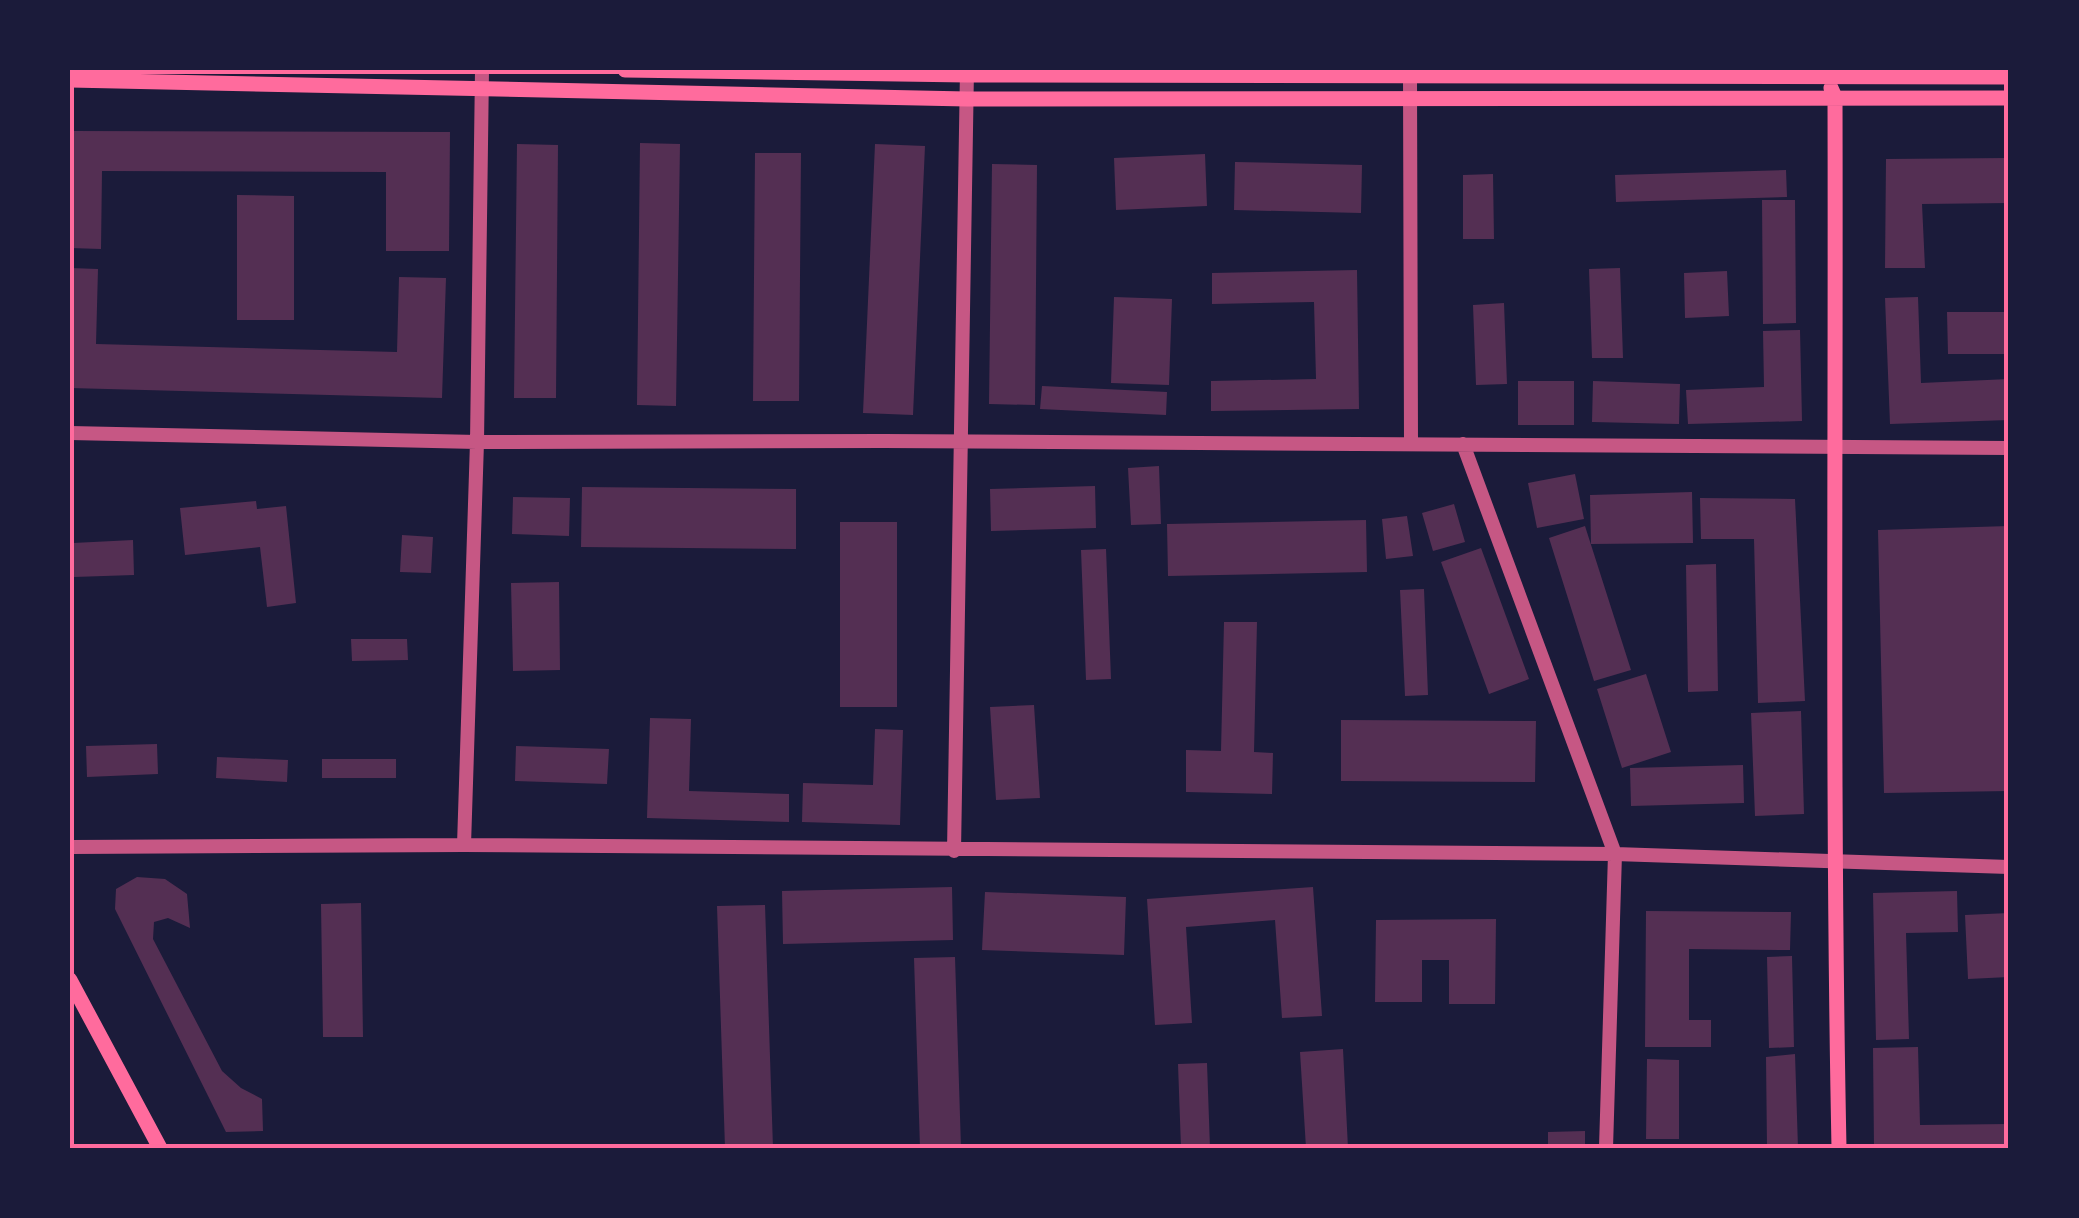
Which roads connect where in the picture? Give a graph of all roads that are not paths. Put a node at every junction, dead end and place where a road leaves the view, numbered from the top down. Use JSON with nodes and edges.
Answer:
{"nodes":[{"id":1,"x":482,"y":70,"type":"edge"},
{"id":2,"x":625,"y":70,"type":"edge"},
{"id":3,"x":967,"y":72,"type":"edge"},
{"id":4,"x":1826,"y":73,"type":"edge"},
{"id":5,"x":1850,"y":73,"type":"edge"},
{"id":6,"x":1410,"y":77,"type":"junction"},
{"id":7,"x":2009,"y":77,"type":"edge"},
{"id":8,"x":70,"y":80,"type":"edge"},
{"id":9,"x":482,"y":89,"type":"junction"},
{"id":10,"x":1835,"y":96,"type":"junction"},
{"id":11,"x":2009,"y":98,"type":"edge"},
{"id":12,"x":967,"y":99,"type":"junction"},
{"id":13,"x":1410,"y":100,"type":"junction"},
{"id":14,"x":70,"y":433,"type":"edge"},
{"id":15,"x":961,"y":441,"type":"junction"},
{"id":16,"x":477,"y":442,"type":"junction"},
{"id":17,"x":1411,"y":443,"type":"junction"},
{"id":18,"x":1464,"y":444,"type":"junction"},
{"id":19,"x":1836,"y":446,"type":"junction"},
{"id":20,"x":2009,"y":448,"type":"edge"},
{"id":21,"x":464,"y":844,"type":"junction"},
{"id":22,"x":70,"y":847,"type":"edge"},
{"id":23,"x":954,"y":851,"type":"junction"},
{"id":24,"x":1615,"y":854,"type":"junction"},
{"id":25,"x":1834,"y":864,"type":"junction"},
{"id":26,"x":2009,"y":867,"type":"edge"},
{"id":27,"x":70,"y":980,"type":"edge"},
{"id":28,"x":160,"y":1148,"type":"edge"},
{"id":29,"x":1606,"y":1148,"type":"edge"},
{"id":30,"x":1839,"y":1148,"type":"edge"}],
"edges":[{"from":1,"to":9,"type":"street"},
{"from":2,"to":3,"type":"main road"},
{"from":3,"to":6,"type":"main road"},
{"from":3,"to":12,"type":"street"},
{"from":4,"to":5,"type":"main road"},
{"from":4,"to":6,"type":"main road"},
{"from":4,"to":10,"type":"main road"},
{"from":5,"to":7,"type":"main road"},
{"from":5,"to":10,"type":"main road"},
{"from":6,"to":13,"type":"street"},
{"from":8,"to":9,"type":"main road"},
{"from":9,"to":12,"type":"main road"},
{"from":9,"to":16,"type":"street"},
{"from":10,"to":11,"type":"main road"},
{"from":10,"to":13,"type":"main road"},
{"from":10,"to":19,"type":"main road"},
{"from":12,"to":13,"type":"main road"},
{"from":12,"to":15,"type":"street"},
{"from":13,"to":17,"type":"street"},
{"from":14,"to":16,"type":"street"},
{"from":15,"to":16,"type":"street"},
{"from":15,"to":17,"type":"street"},
{"from":15,"to":23,"type":"street"},
{"from":16,"to":21,"type":"street"},
{"from":17,"to":18,"type":"street"},
{"from":18,"to":19,"type":"street"},
{"from":18,"to":24,"type":"street"},
{"from":19,"to":20,"type":"street"},
{"from":19,"to":25,"type":"main road"},
{"from":21,"to":22,"type":"street"},
{"from":21,"to":23,"type":"street"},
{"from":23,"to":24,"type":"street"},
{"from":24,"to":25,"type":"street"},
{"from":24,"to":29,"type":"street"},
{"from":25,"to":26,"type":"street"},
{"from":25,"to":30,"type":"main road"},
{"from":27,"to":28,"type":"main road"}]}
